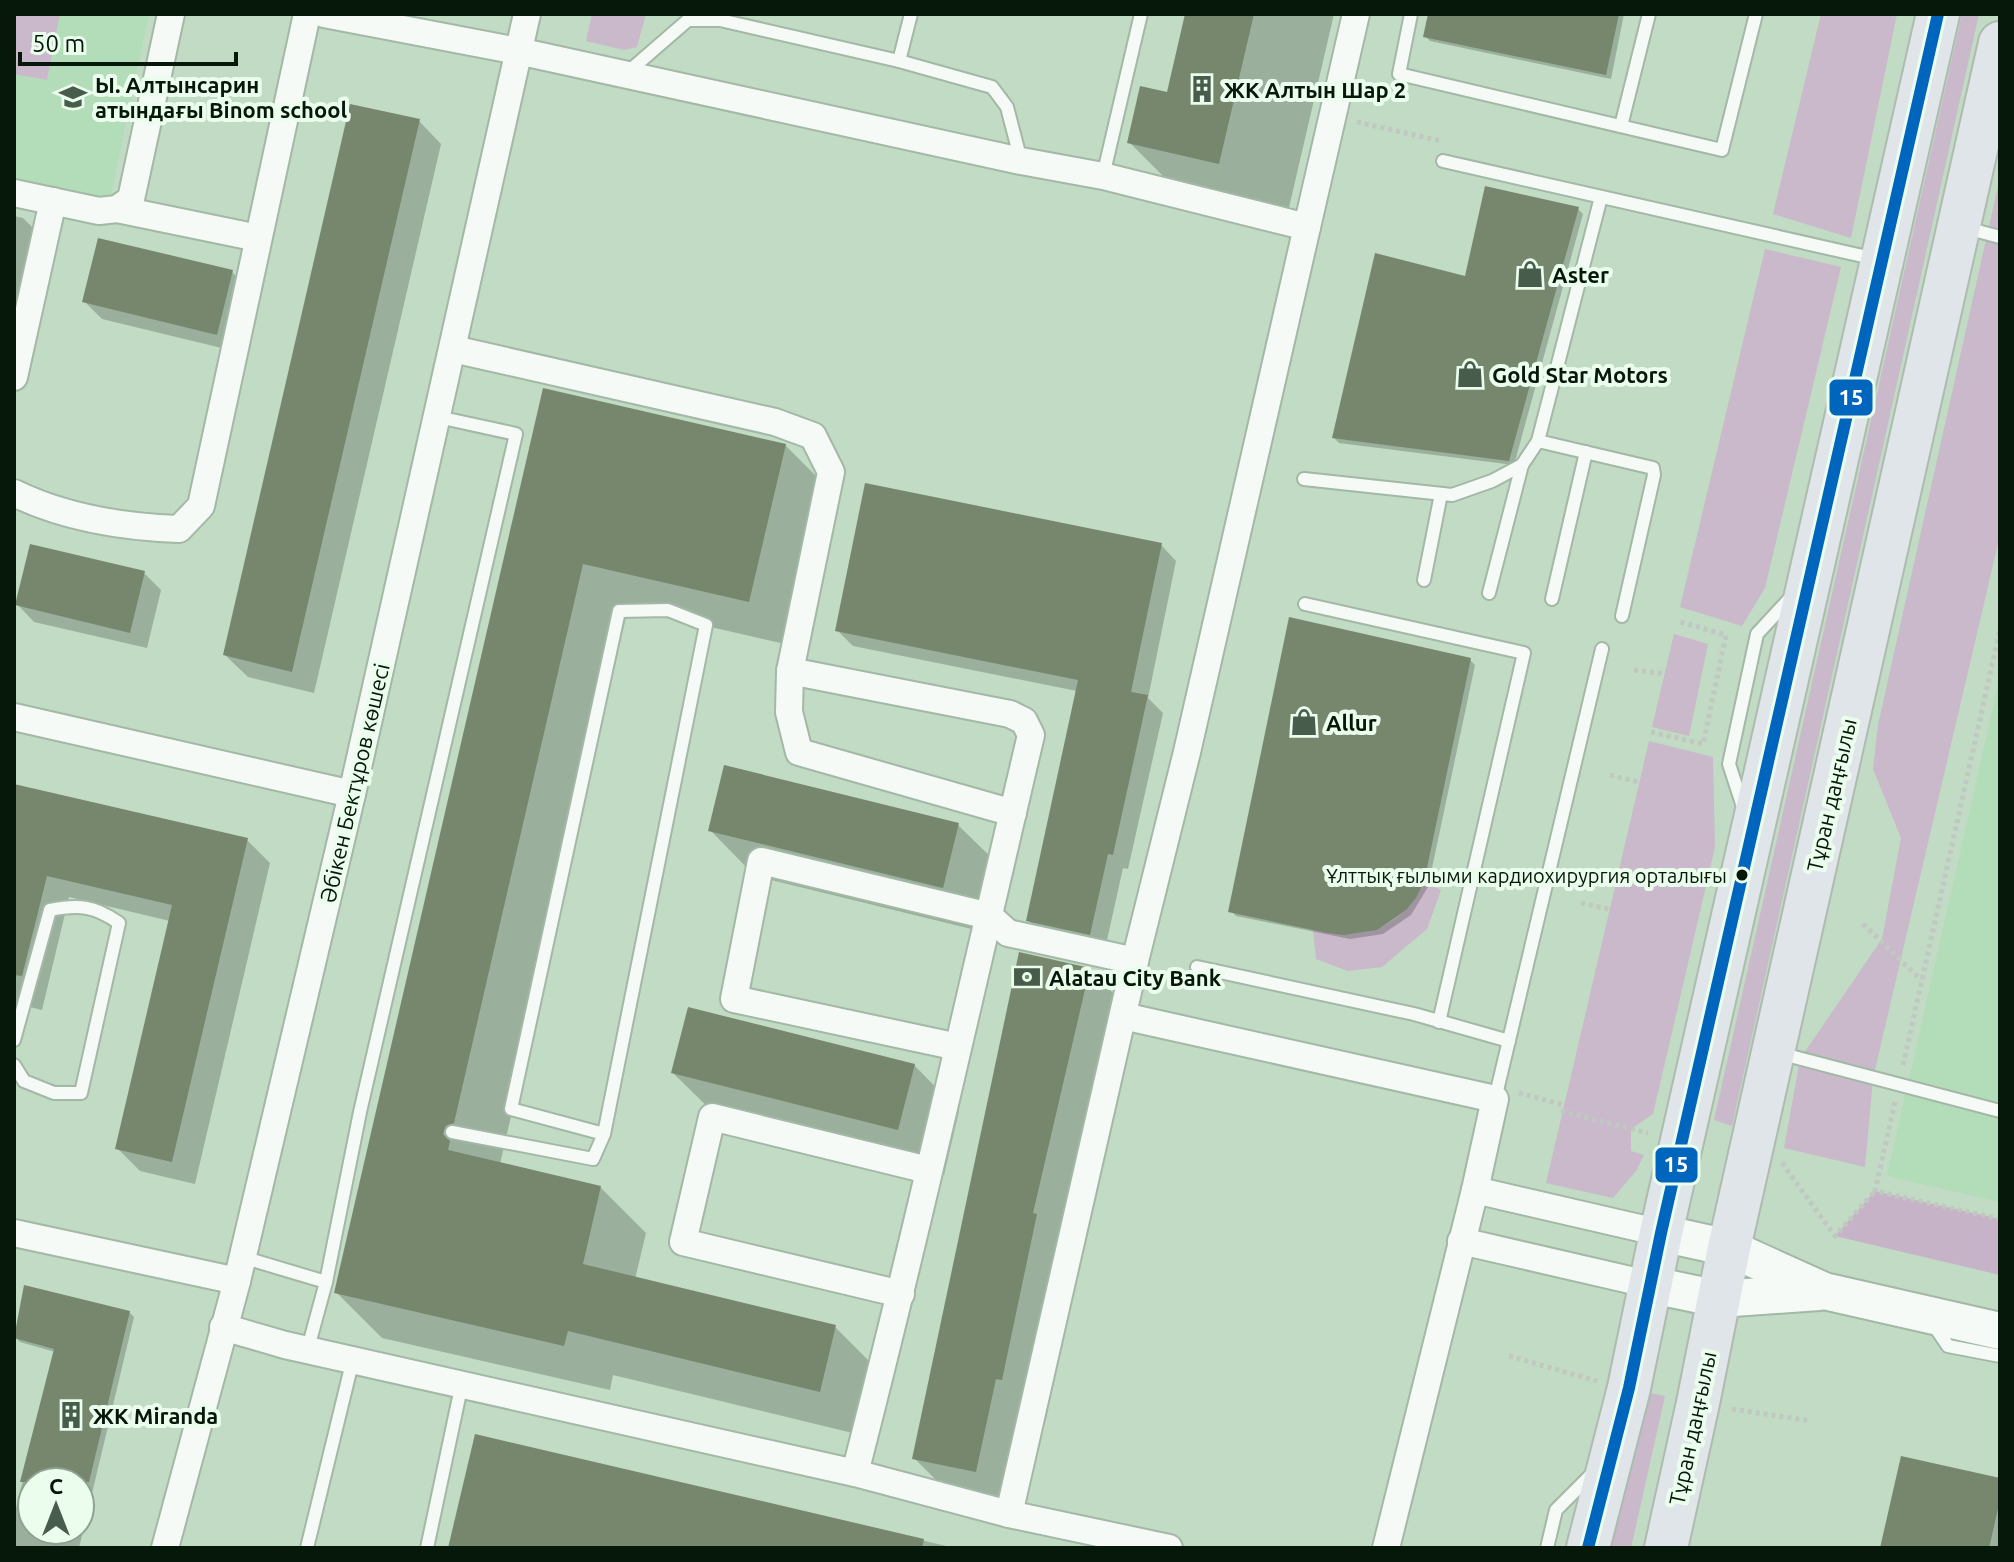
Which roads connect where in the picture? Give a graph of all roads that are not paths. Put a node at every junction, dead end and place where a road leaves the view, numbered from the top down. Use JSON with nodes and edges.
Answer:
{"nodes":[{"id":1,"x":171,"y":14,"type":"edge"},
{"id":2,"x":307,"y":14,"type":"edge"},
{"id":3,"x":324,"y":14,"type":"edge"},
{"id":4,"x":527,"y":14,"type":"edge"},
{"id":5,"x":911,"y":14,"type":"edge"},
{"id":6,"x":1141,"y":14,"type":"edge"},
{"id":7,"x":1356,"y":14,"type":"edge"},
{"id":8,"x":1411,"y":14,"type":"edge"},
{"id":9,"x":1649,"y":14,"type":"edge"},
{"id":10,"x":1756,"y":14,"type":"edge"},
{"id":11,"x":1938,"y":14,"type":"edge"},
{"id":12,"x":2000,"y":43,"type":"edge"},
{"id":13,"x":518,"y":51,"type":"junction"},
{"id":14,"x":899,"y":61,"type":"junction"},
{"id":15,"x":626,"y":74,"type":"junction"},
{"id":16,"x":1621,"y":126,"type":"junction"},
{"id":17,"x":1021,"y":161,"type":"junction"},
{"id":18,"x":1443,"y":161,"type":"dead end"},
{"id":19,"x":1103,"y":176,"type":"junction"},
{"id":20,"x":14,"y":193,"type":"edge"},
{"id":21,"x":1601,"y":197,"type":"junction"},
{"id":22,"x":53,"y":201,"type":"junction"},
{"id":23,"x":117,"y":209,"type":"junction"},
{"id":24,"x":1307,"y":227,"type":"junction"},
{"id":25,"x":1959,"y":227,"type":"junction"},
{"id":26,"x":2000,"y":237,"type":"edge"},
{"id":27,"x":258,"y":238,"type":"junction"},
{"id":28,"x":1883,"y":261,"type":"junction"},
{"id":29,"x":453,"y":349,"type":"junction"},
{"id":30,"x":14,"y":377,"type":"edge"},
{"id":31,"x":438,"y":417,"type":"junction"},
{"id":32,"x":1538,"y":441,"type":"junction"},
{"id":33,"x":1586,"y":452,"type":"junction"},
{"id":34,"x":1522,"y":465,"type":"junction"},
{"id":35,"x":1304,"y":479,"type":"dead end"},
{"id":36,"x":14,"y":493,"type":"edge"},
{"id":37,"x":1441,"y":494,"type":"junction"},
{"id":38,"x":1424,"y":580,"type":"dead end"},
{"id":39,"x":1489,"y":593,"type":"dead end"},
{"id":40,"x":1552,"y":599,"type":"dead end"},
{"id":41,"x":1305,"y":604,"type":"dead end"},
{"id":42,"x":1622,"y":616,"type":"dead end"},
{"id":43,"x":1602,"y":649,"type":"dead end"},
{"id":44,"x":790,"y":671,"type":"junction"},
{"id":45,"x":14,"y":717,"type":"edge"},
{"id":46,"x":352,"y":794,"type":"junction"},
{"id":47,"x":1013,"y":813,"type":"junction"},
{"id":48,"x":989,"y":916,"type":"junction"},
{"id":49,"x":1135,"y":961,"type":"junction"},
{"id":50,"x":1197,"y":967,"type":"dead end"},
{"id":51,"x":1123,"y":1016,"type":"junction"},
{"id":52,"x":1439,"y":1022,"type":"junction"},
{"id":53,"x":14,"y":1040,"type":"edge"},
{"id":54,"x":1509,"y":1041,"type":"junction"},
{"id":55,"x":958,"y":1047,"type":"junction"},
{"id":56,"x":1773,"y":1052,"type":"junction"},
{"id":57,"x":14,"y":1065,"type":"edge"},
{"id":58,"x":1505,"y":1095,"type":"junction"},
{"id":59,"x":2000,"y":1111,"type":"edge"},
{"id":60,"x":452,"y":1132,"type":"dead end"},
{"id":61,"x":604,"y":1134,"type":"junction"},
{"id":62,"x":928,"y":1170,"type":"junction"},
{"id":63,"x":1475,"y":1190,"type":"junction"},
{"id":64,"x":14,"y":1233,"type":"edge"},
{"id":65,"x":1661,"y":1233,"type":"junction"},
{"id":66,"x":1461,"y":1241,"type":"junction"},
{"id":67,"x":1729,"y":1248,"type":"junction"},
{"id":68,"x":240,"y":1269,"type":"junction"},
{"id":69,"x":326,"y":1282,"type":"junction"},
{"id":70,"x":1652,"y":1285,"type":"junction"},
{"id":71,"x":1824,"y":1291,"type":"junction"},
{"id":72,"x":901,"y":1294,"type":"junction"},
{"id":73,"x":1719,"y":1299,"type":"junction"},
{"id":74,"x":1927,"y":1314,"type":"junction"},
{"id":75,"x":223,"y":1327,"type":"junction"},
{"id":76,"x":2000,"y":1331,"type":"edge"},
{"id":77,"x":308,"y":1348,"type":"junction"},
{"id":78,"x":2000,"y":1356,"type":"edge"},
{"id":79,"x":353,"y":1359,"type":"junction"},
{"id":80,"x":462,"y":1383,"type":"junction"},
{"id":81,"x":1612,"y":1455,"type":"junction"},
{"id":82,"x":855,"y":1473,"type":"junction"},
{"id":83,"x":1009,"y":1514,"type":"junction"},
{"id":84,"x":165,"y":1548,"type":"edge"},
{"id":85,"x":307,"y":1548,"type":"edge"},
{"id":86,"x":427,"y":1548,"type":"edge"},
{"id":87,"x":1169,"y":1548,"type":"edge"},
{"id":88,"x":1386,"y":1548,"type":"edge"},
{"id":89,"x":1547,"y":1548,"type":"edge"},
{"id":90,"x":1588,"y":1548,"type":"edge"},
{"id":91,"x":1666,"y":1548,"type":"edge"}],
"edges":[{"from":1,"to":23,"type":"street"},
{"from":2,"to":27,"type":"street"},
{"from":3,"to":13,"type":"street"},
{"from":4,"to":13,"type":"street","name":"Әбікен Бектұров көшесі"},
{"from":5,"to":14,"type":"lane"},
{"from":6,"to":19,"type":"lane"},
{"from":7,"to":24,"type":"street"},
{"from":8,"to":16,"type":"lane"},
{"from":9,"to":16,"type":"lane"},
{"from":10,"to":16,"type":"lane"},
{"from":11,"to":28,"type":"main road"},
{"from":12,"to":25,"type":"main road","name":"Тұран даңғылы"},
{"from":13,"to":15,"type":"street"},
{"from":13,"to":29,"type":"street","name":"Әбікен Бектұров көшесі"},
{"from":14,"to":15,"type":"lane"},
{"from":14,"to":17,"type":"lane"},
{"from":15,"to":17,"type":"street"},
{"from":17,"to":19,"type":"street"},
{"from":18,"to":21,"type":"lane"},
{"from":19,"to":24,"type":"street"},
{"from":20,"to":22,"type":"street"},
{"from":21,"to":28,"type":"lane"},
{"from":21,"to":32,"type":"lane"},
{"from":22,"to":23,"type":"street"},
{"from":22,"to":30,"type":"street"},
{"from":23,"to":27,"type":"street"},
{"from":24,"to":49,"type":"street"},
{"from":25,"to":26,"type":"lane"},
{"from":25,"to":56,"type":"main road","name":"Тұран даңғылы"},
{"from":27,"to":36,"type":"street"},
{"from":28,"to":65,"type":"main road"},
{"from":29,"to":31,"type":"street","name":"Әбікен Бектұров көшесі"},
{"from":29,"to":44,"type":"street"},
{"from":31,"to":46,"type":"street","name":"Әбікен Бектұров көшесі"},
{"from":31,"to":69,"type":"lane"},
{"from":32,"to":33,"type":"lane"},
{"from":32,"to":34,"type":"lane"},
{"from":33,"to":40,"type":"lane"},
{"from":33,"to":42,"type":"lane"},
{"from":34,"to":37,"type":"lane"},
{"from":34,"to":39,"type":"lane"},
{"from":35,"to":37,"type":"lane"},
{"from":37,"to":38,"type":"lane"},
{"from":41,"to":52,"type":"lane"},
{"from":43,"to":54,"type":"lane"},
{"from":44,"to":47,"type":"street"},
{"from":44,"to":47,"type":"street"},
{"from":45,"to":46,"type":"street"},
{"from":46,"to":68,"type":"street","name":"Әбікен Бектұров көшесі"},
{"from":47,"to":48,"type":"street"},
{"from":48,"to":49,"type":"street"},
{"from":48,"to":55,"type":"street"},
{"from":48,"to":55,"type":"street"},
{"from":49,"to":51,"type":"street"},
{"from":50,"to":52,"type":"lane"},
{"from":51,"to":58,"type":"street"},
{"from":51,"to":83,"type":"street"},
{"from":52,"to":54,"type":"lane"},
{"from":53,"to":57,"type":"lane"},
{"from":54,"to":58,"type":"lane"},
{"from":55,"to":62,"type":"street"},
{"from":56,"to":59,"type":"lane"},
{"from":56,"to":67,"type":"main road","name":"Тұран даңғылы"},
{"from":58,"to":63,"type":"street"},
{"from":60,"to":61,"type":"lane"},
{"from":61,"to":61,"type":"lane"},
{"from":62,"to":72,"type":"street"},
{"from":62,"to":72,"type":"street"},
{"from":63,"to":65,"type":"street"},
{"from":63,"to":66,"type":"street"},
{"from":64,"to":68,"type":"street"},
{"from":65,"to":67,"type":"main road"},
{"from":65,"to":70,"type":"main road"},
{"from":66,"to":70,"type":"street"},
{"from":66,"to":88,"type":"street"},
{"from":67,"to":71,"type":"main road"},
{"from":67,"to":73,"type":"main road","name":"Тұран даңғылы"},
{"from":68,"to":69,"type":"lane"},
{"from":68,"to":75,"type":"street","name":"Әбікен Бектұров көшесі"},
{"from":69,"to":77,"type":"lane"},
{"from":70,"to":73,"type":"main road"},
{"from":70,"to":81,"type":"main road"},
{"from":71,"to":73,"type":"main road"},
{"from":71,"to":74,"type":"main road"},
{"from":72,"to":82,"type":"street"},
{"from":73,"to":91,"type":"main road","name":"Тұран даңғылы"},
{"from":74,"to":76,"type":"main road"},
{"from":74,"to":78,"type":"lane"},
{"from":75,"to":77,"type":"street"},
{"from":75,"to":84,"type":"street","name":"Әбікен Бектұров көшесі"},
{"from":77,"to":79,"type":"street"},
{"from":79,"to":80,"type":"street"},
{"from":79,"to":85,"type":"lane"},
{"from":80,"to":82,"type":"street"},
{"from":80,"to":86,"type":"lane"},
{"from":81,"to":89,"type":"lane"},
{"from":81,"to":90,"type":"main road"},
{"from":82,"to":83,"type":"street"},
{"from":83,"to":87,"type":"street"}]}
